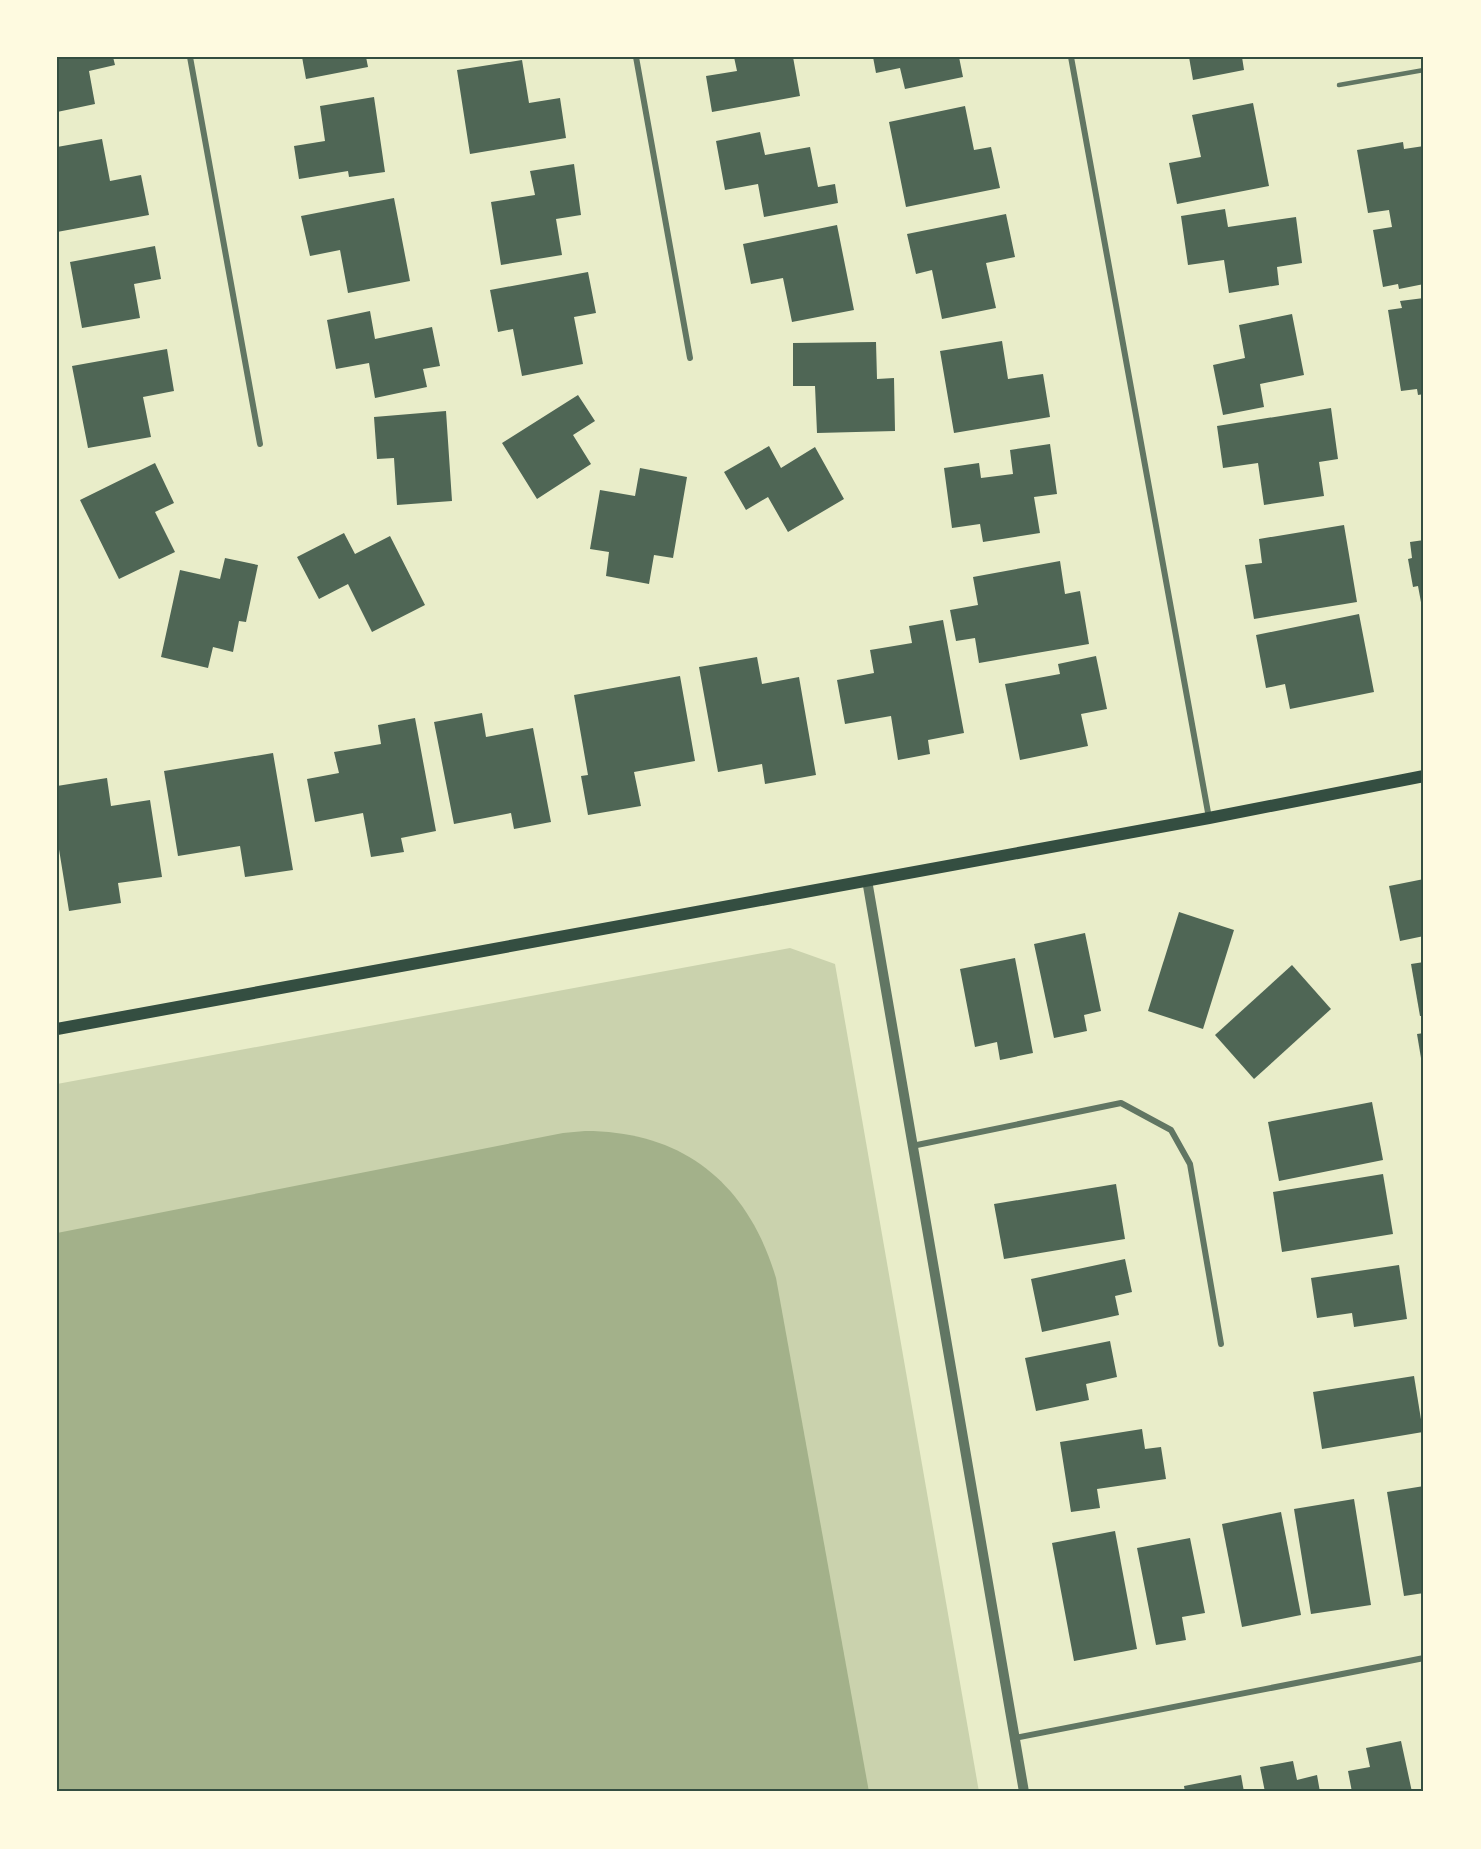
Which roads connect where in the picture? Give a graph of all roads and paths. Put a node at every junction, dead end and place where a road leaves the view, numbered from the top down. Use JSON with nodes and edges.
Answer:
{"nodes":[{"id":1,"x":190,"y":57,"type":"edge"},
{"id":2,"x":636,"y":57,"type":"edge"},
{"id":3,"x":1071,"y":57,"type":"edge"},
{"id":4,"x":1424,"y":70,"type":"edge"},
{"id":5,"x":1339,"y":85,"type":"dead end"},
{"id":6,"x":690,"y":358,"type":"dead end"},
{"id":7,"x":260,"y":444,"type":"dead end"},
{"id":8,"x":1424,"y":776,"type":"edge"},
{"id":9,"x":1209,"y":818,"type":"junction"},
{"id":10,"x":867,"y":880,"type":"junction"},
{"id":11,"x":57,"y":1029,"type":"edge"},
{"id":12,"x":912,"y":1146,"type":"junction"},
{"id":13,"x":1221,"y":1344,"type":"dead end"},
{"id":14,"x":1424,"y":1658,"type":"edge"},
{"id":15,"x":1015,"y":1738,"type":"junction"},
{"id":16,"x":1024,"y":1792,"type":"edge"}],
"edges":[{"from":1,"to":7,"type":"street"},
{"from":2,"to":6,"type":"street"},
{"from":3,"to":9,"type":"street"},
{"from":4,"to":5,"type":"lane"},
{"from":8,"to":9,"type":"main road"},
{"from":9,"to":10,"type":"main road"},
{"from":10,"to":11,"type":"main road"},
{"from":10,"to":12,"type":"street"},
{"from":12,"to":13,"type":"street"},
{"from":12,"to":15,"type":"street"},
{"from":14,"to":15,"type":"street"},
{"from":15,"to":16,"type":"street"}]}
